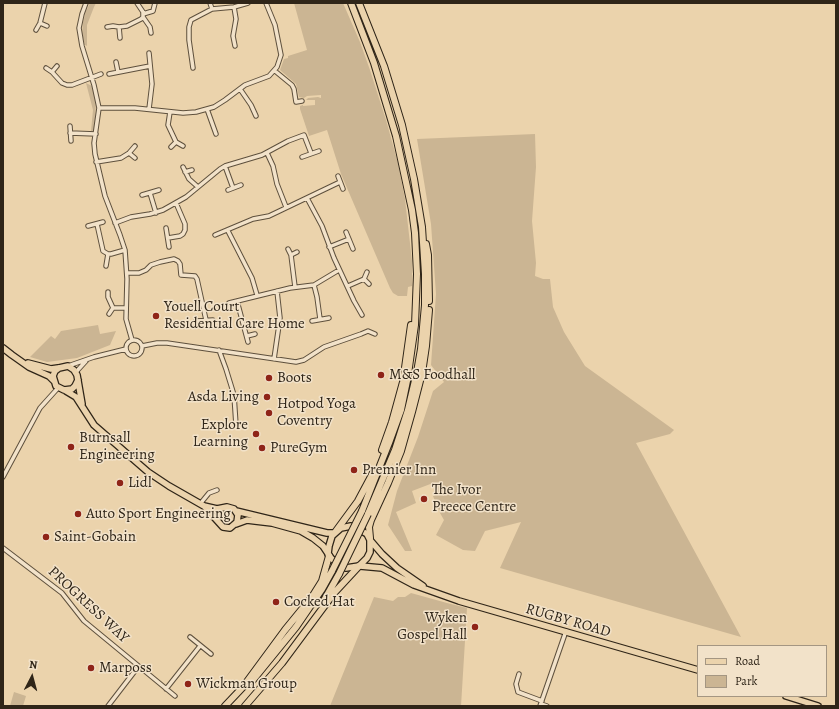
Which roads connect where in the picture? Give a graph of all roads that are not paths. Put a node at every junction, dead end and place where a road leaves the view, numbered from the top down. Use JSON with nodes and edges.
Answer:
{"nodes":[{"id":1,"x":45,"y":3,"type":"edge"},
{"id":2,"x":86,"y":3,"type":"edge"},
{"id":3,"x":137,"y":3,"type":"edge"},
{"id":4,"x":155,"y":3,"type":"edge"},
{"id":5,"x":210,"y":3,"type":"edge"},
{"id":6,"x":248,"y":3,"type":"edge"},
{"id":7,"x":266,"y":3,"type":"edge"},
{"id":8,"x":351,"y":3,"type":"edge"},
{"id":9,"x":359,"y":3,"type":"edge"},
{"id":10,"x":234,"y":7,"type":"junction"},
{"id":11,"x":212,"y":9,"type":"junction"},
{"id":12,"x":143,"y":15,"type":"junction"},
{"id":13,"x":40,"y":23,"type":"junction"},
{"id":14,"x":47,"y":26,"type":"dead end"},
{"id":15,"x":107,"y":27,"type":"dead end"},
{"id":16,"x":119,"y":27,"type":"junction"},
{"id":17,"x":36,"y":30,"type":"dead end"},
{"id":18,"x":151,"y":33,"type":"dead end"},
{"id":19,"x":120,"y":38,"type":"dead end"},
{"id":20,"x":229,"y":43,"type":"dead end"},
{"id":21,"x":149,"y":53,"type":"dead end"},
{"id":22,"x":116,"y":62,"type":"dead end"},
{"id":23,"x":192,"y":62,"type":"junction"},
{"id":24,"x":198,"y":62,"type":"dead end"},
{"id":25,"x":57,"y":66,"type":"dead end"},
{"id":26,"x":150,"y":66,"type":"junction"},
{"id":27,"x":46,"y":68,"type":"dead end"},
{"id":28,"x":193,"y":68,"type":"dead end"},
{"id":29,"x":275,"y":71,"type":"junction"},
{"id":30,"x":52,"y":72,"type":"junction"},
{"id":31,"x":118,"y":72,"type":"junction"},
{"id":32,"x":101,"y":74,"type":"dead end"},
{"id":33,"x":109,"y":74,"type":"dead end"},
{"id":34,"x":92,"y":77,"type":"junction"},
{"id":35,"x":240,"y":88,"type":"junction"},
{"id":36,"x":302,"y":101,"type":"dead end"},
{"id":37,"x":296,"y":102,"type":"junction"},
{"id":38,"x":296,"y":107,"type":"dead end"},
{"id":39,"x":99,"y":108,"type":"junction"},
{"id":40,"x":150,"y":109,"type":"junction"},
{"id":41,"x":207,"y":109,"type":"junction"},
{"id":42,"x":258,"y":109,"type":"dead end"},
{"id":43,"x":254,"y":111,"type":"junction"},
{"id":44,"x":170,"y":112,"type":"junction"},
{"id":45,"x":256,"y":116,"type":"dead end"},
{"id":46,"x":70,"y":126,"type":"dead end"},
{"id":47,"x":219,"y":129,"type":"dead end"},
{"id":48,"x":70,"y":133,"type":"junction"},
{"id":49,"x":96,"y":134,"type":"junction"},
{"id":50,"x":71,"y":141,"type":"dead end"},
{"id":51,"x":176,"y":142,"type":"junction"},
{"id":52,"x":135,"y":146,"type":"dead end"},
{"id":53,"x":183,"y":146,"type":"dead end"},
{"id":54,"x":171,"y":147,"type":"dead end"},
{"id":55,"x":319,"y":151,"type":"dead end"},
{"id":56,"x":129,"y":153,"type":"junction"},
{"id":57,"x":268,"y":153,"type":"junction"},
{"id":58,"x":311,"y":154,"type":"junction"},
{"id":59,"x":302,"y":157,"type":"dead end"},
{"id":60,"x":135,"y":158,"type":"dead end"},
{"id":61,"x":96,"y":162,"type":"junction"},
{"id":62,"x":225,"y":166,"type":"junction"},
{"id":63,"x":183,"y":167,"type":"dead end"},
{"id":64,"x":192,"y":170,"type":"dead end"},
{"id":65,"x":185,"y":172,"type":"junction"},
{"id":66,"x":338,"y":176,"type":"dead end"},
{"id":67,"x":340,"y":182,"type":"junction"},
{"id":68,"x":241,"y":185,"type":"dead end"},
{"id":69,"x":198,"y":187,"type":"junction"},
{"id":70,"x":233,"y":188,"type":"junction"},
{"id":71,"x":159,"y":190,"type":"dead end"},
{"id":72,"x":228,"y":190,"type":"dead end"},
{"id":73,"x":343,"y":190,"type":"dead end"},
{"id":74,"x":150,"y":193,"type":"junction"},
{"id":75,"x":142,"y":195,"type":"dead end"},
{"id":76,"x":307,"y":198,"type":"junction"},
{"id":77,"x":176,"y":203,"type":"junction"},
{"id":78,"x":286,"y":207,"type":"junction"},
{"id":79,"x":156,"y":213,"type":"junction"},
{"id":80,"x":104,"y":222,"type":"dead end"},
{"id":81,"x":115,"y":223,"type":"junction"},
{"id":82,"x":97,"y":224,"type":"junction"},
{"id":83,"x":88,"y":226,"type":"dead end"},
{"id":84,"x":422,"y":227,"type":"junction"},
{"id":85,"x":166,"y":228,"type":"dead end"},
{"id":86,"x":228,"y":231,"type":"junction"},
{"id":87,"x":346,"y":232,"type":"dead end"},
{"id":88,"x":215,"y":235,"type":"dead end"},
{"id":89,"x":168,"y":238,"type":"junction"},
{"id":90,"x":349,"y":239,"type":"junction"},
{"id":91,"x":415,"y":243,"type":"junction"},
{"id":92,"x":169,"y":247,"type":"dead end"},
{"id":93,"x":330,"y":247,"type":"junction"},
{"id":94,"x":288,"y":249,"type":"dead end"},
{"id":95,"x":353,"y":249,"type":"dead end"},
{"id":96,"x":125,"y":250,"type":"junction"},
{"id":97,"x":298,"y":252,"type":"dead end"},
{"id":98,"x":108,"y":254,"type":"junction"},
{"id":99,"x":291,"y":255,"type":"junction"},
{"id":100,"x":106,"y":266,"type":"dead end"},
{"id":101,"x":339,"y":270,"type":"junction"},
{"id":102,"x":367,"y":272,"type":"dead end"},
{"id":103,"x":127,"y":273,"type":"junction"},
{"id":104,"x":364,"y":279,"type":"junction"},
{"id":105,"x":369,"y":284,"type":"dead end"},
{"id":106,"x":314,"y":285,"type":"junction"},
{"id":107,"x":348,"y":286,"type":"junction"},
{"id":108,"x":295,"y":287,"type":"junction"},
{"id":109,"x":277,"y":291,"type":"junction"},
{"id":110,"x":108,"y":292,"type":"dead end"},
{"id":111,"x":257,"y":295,"type":"junction"},
{"id":112,"x":237,"y":301,"type":"junction"},
{"id":113,"x":229,"y":303,"type":"dead end"},
{"id":114,"x":113,"y":308,"type":"junction"},
{"id":115,"x":126,"y":308,"type":"junction"},
{"id":116,"x":108,"y":314,"type":"dead end"},
{"id":117,"x":362,"y":315,"type":"dead end"},
{"id":118,"x":329,"y":318,"type":"dead end"},
{"id":119,"x":206,"y":320,"type":"junction"},
{"id":120,"x":214,"y":320,"type":"dead end"},
{"id":121,"x":320,"y":320,"type":"junction"},
{"id":122,"x":196,"y":321,"type":"dead end"},
{"id":123,"x":312,"y":321,"type":"dead end"},
{"id":124,"x":255,"y":334,"type":"dead end"},
{"id":125,"x":375,"y":334,"type":"dead end"},
{"id":126,"x":247,"y":336,"type":"junction"},
{"id":127,"x":132,"y":340,"type":"junction"},
{"id":128,"x":248,"y":342,"type":"dead end"},
{"id":129,"x":142,"y":346,"type":"junction"},
{"id":130,"x":3,"y":348,"type":"edge"},
{"id":131,"x":126,"y":349,"type":"junction"},
{"id":132,"x":219,"y":350,"type":"junction"},
{"id":133,"x":274,"y":359,"type":"junction"},
{"id":134,"x":87,"y":360,"type":"junction"},
{"id":135,"x":24,"y":362,"type":"junction"},
{"id":136,"x":68,"y":366,"type":"junction"},
{"id":137,"x":59,"y":368,"type":"junction"},
{"id":138,"x":76,"y":372,"type":"junction"},
{"id":139,"x":78,"y":380,"type":"junction"},
{"id":140,"x":54,"y":382,"type":"junction"},
{"id":141,"x":58,"y":388,"type":"junction"},
{"id":142,"x":66,"y":391,"type":"junction"},
{"id":143,"x":84,"y":408,"type":"junction"},
{"id":144,"x":236,"y":425,"type":"dead end"},
{"id":145,"x":3,"y":477,"type":"edge"},
{"id":146,"x":217,"y":490,"type":"dead end"},
{"id":147,"x":202,"y":505,"type":"junction"},
{"id":148,"x":223,"y":508,"type":"junction"},
{"id":149,"x":236,"y":511,"type":"junction"},
{"id":150,"x":365,"y":513,"type":"junction"},
{"id":151,"x":218,"y":522,"type":"junction"},
{"id":152,"x":236,"y":524,"type":"junction"},
{"id":153,"x":335,"y":532,"type":"junction"},
{"id":154,"x":370,"y":539,"type":"junction"},
{"id":155,"x":3,"y":548,"type":"edge"},
{"id":156,"x":329,"y":555,"type":"junction"},
{"id":157,"x":360,"y":566,"type":"junction"},
{"id":158,"x":432,"y":592,"type":"junction"},
{"id":159,"x":566,"y":631,"type":"junction"},
{"id":160,"x":190,"y":637,"type":"dead end"},
{"id":161,"x":200,"y":646,"type":"junction"},
{"id":162,"x":211,"y":654,"type":"dead end"},
{"id":163,"x":138,"y":667,"type":"junction"},
{"id":164,"x":697,"y":670,"type":"edge"},
{"id":165,"x":519,"y":674,"type":"dead end"},
{"id":166,"x":166,"y":689,"type":"junction"},
{"id":167,"x":175,"y":696,"type":"dead end"},
{"id":168,"x":789,"y":697,"type":"edge"},
{"id":169,"x":541,"y":704,"type":"edge"},
{"id":170,"x":108,"y":706,"type":"edge"},
{"id":171,"x":225,"y":706,"type":"edge"},
{"id":172,"x":230,"y":706,"type":"edge"},
{"id":173,"x":240,"y":706,"type":"edge"},
{"id":174,"x":245,"y":706,"type":"edge"},
{"id":175,"x":547,"y":706,"type":"edge"},
{"id":176,"x":818,"y":706,"type":"edge"}],
"edges":[{"from":1,"to":13,"type":"street"},
{"from":2,"to":34,"type":"street"},
{"from":3,"to":12,"type":"street"},
{"from":4,"to":12,"type":"street"},
{"from":5,"to":11,"type":"street"},
{"from":6,"to":10,"type":"street"},
{"from":7,"to":29,"type":"street"},
{"from":8,"to":91,"type":"highway"},
{"from":9,"to":84,"type":"highway"},
{"from":10,"to":11,"type":"street"},
{"from":10,"to":20,"type":"street"},
{"from":11,"to":23,"type":"street"},
{"from":12,"to":16,"type":"street"},
{"from":12,"to":18,"type":"street"},
{"from":13,"to":14,"type":"street"},
{"from":13,"to":17,"type":"street"},
{"from":15,"to":16,"type":"street"},
{"from":16,"to":19,"type":"street"},
{"from":21,"to":26,"type":"street"},
{"from":22,"to":31,"type":"street"},
{"from":23,"to":24,"type":"street"},
{"from":23,"to":28,"type":"street"},
{"from":25,"to":30,"type":"street"},
{"from":26,"to":31,"type":"street"},
{"from":26,"to":40,"type":"street"},
{"from":27,"to":30,"type":"street"},
{"from":29,"to":35,"type":"street"},
{"from":29,"to":37,"type":"street"},
{"from":30,"to":34,"type":"street"},
{"from":31,"to":33,"type":"street"},
{"from":32,"to":34,"type":"street"},
{"from":34,"to":39,"type":"street"},
{"from":35,"to":41,"type":"street"},
{"from":35,"to":43,"type":"street"},
{"from":36,"to":37,"type":"street"},
{"from":37,"to":38,"type":"street"},
{"from":39,"to":40,"type":"street"},
{"from":39,"to":49,"type":"street"},
{"from":40,"to":44,"type":"street"},
{"from":41,"to":44,"type":"street"},
{"from":41,"to":47,"type":"street"},
{"from":42,"to":43,"type":"street"},
{"from":43,"to":45,"type":"street"},
{"from":44,"to":51,"type":"street"},
{"from":46,"to":48,"type":"street"},
{"from":48,"to":49,"type":"street"},
{"from":48,"to":50,"type":"street"},
{"from":49,"to":61,"type":"street"},
{"from":51,"to":53,"type":"street"},
{"from":51,"to":54,"type":"street"},
{"from":52,"to":56,"type":"street"},
{"from":55,"to":58,"type":"street"},
{"from":56,"to":60,"type":"street"},
{"from":56,"to":61,"type":"street"},
{"from":57,"to":58,"type":"street"},
{"from":57,"to":62,"type":"street"},
{"from":57,"to":78,"type":"street"},
{"from":58,"to":59,"type":"street"},
{"from":61,"to":81,"type":"street"},
{"from":62,"to":69,"type":"street"},
{"from":62,"to":70,"type":"street"},
{"from":63,"to":65,"type":"street"},
{"from":64,"to":65,"type":"street"},
{"from":65,"to":69,"type":"street"},
{"from":66,"to":67,"type":"street"},
{"from":67,"to":73,"type":"street"},
{"from":67,"to":76,"type":"street"},
{"from":68,"to":70,"type":"street"},
{"from":69,"to":77,"type":"street"},
{"from":70,"to":72,"type":"street"},
{"from":71,"to":74,"type":"street"},
{"from":74,"to":75,"type":"street"},
{"from":74,"to":79,"type":"street"},
{"from":76,"to":78,"type":"street"},
{"from":76,"to":93,"type":"street"},
{"from":77,"to":79,"type":"street"},
{"from":77,"to":89,"type":"street"},
{"from":78,"to":86,"type":"street"},
{"from":79,"to":81,"type":"street"},
{"from":80,"to":82,"type":"street"},
{"from":81,"to":96,"type":"street"},
{"from":82,"to":83,"type":"street"},
{"from":82,"to":98,"type":"street"},
{"from":84,"to":150,"type":"highway"},
{"from":84,"to":154,"type":"highway"},
{"from":85,"to":89,"type":"street"},
{"from":86,"to":88,"type":"street"},
{"from":86,"to":111,"type":"street"},
{"from":87,"to":90,"type":"street"},
{"from":89,"to":92,"type":"street"},
{"from":90,"to":93,"type":"street"},
{"from":90,"to":95,"type":"street"},
{"from":91,"to":150,"type":"highway"},
{"from":91,"to":153,"type":"highway"},
{"from":93,"to":101,"type":"street"},
{"from":94,"to":99,"type":"street"},
{"from":96,"to":98,"type":"street"},
{"from":96,"to":103,"type":"street"},
{"from":97,"to":99,"type":"street"},
{"from":98,"to":100,"type":"street"},
{"from":99,"to":108,"type":"street"},
{"from":101,"to":106,"type":"street"},
{"from":101,"to":107,"type":"street"},
{"from":102,"to":104,"type":"street"},
{"from":103,"to":115,"type":"street"},
{"from":103,"to":119,"type":"street"},
{"from":104,"to":105,"type":"street"},
{"from":104,"to":107,"type":"street"},
{"from":106,"to":108,"type":"street"},
{"from":106,"to":121,"type":"street"},
{"from":107,"to":117,"type":"street"},
{"from":108,"to":109,"type":"street"},
{"from":109,"to":111,"type":"street"},
{"from":109,"to":133,"type":"street"},
{"from":110,"to":114,"type":"street"},
{"from":111,"to":112,"type":"street"},
{"from":112,"to":113,"type":"street"},
{"from":112,"to":126,"type":"street"},
{"from":114,"to":115,"type":"street"},
{"from":114,"to":116,"type":"street"},
{"from":115,"to":127,"type":"street"},
{"from":118,"to":121,"type":"street"},
{"from":119,"to":120,"type":"street"},
{"from":119,"to":122,"type":"street"},
{"from":121,"to":123,"type":"street"},
{"from":124,"to":126,"type":"street"},
{"from":125,"to":133,"type":"street"},
{"from":126,"to":128,"type":"street"},
{"from":127,"to":129,"type":"street"},
{"from":127,"to":131,"type":"street"},
{"from":129,"to":131,"type":"street"},
{"from":129,"to":132,"type":"street"},
{"from":130,"to":135,"type":"main road"},
{"from":131,"to":134,"type":"street"},
{"from":132,"to":133,"type":"street"},
{"from":132,"to":144,"type":"street"},
{"from":134,"to":136,"type":"street"},
{"from":134,"to":138,"type":"street"},
{"from":135,"to":137,"type":"main road"},
{"from":135,"to":140,"type":"main road"},
{"from":136,"to":137,"type":"main road"},
{"from":136,"to":138,"type":"main road"},
{"from":137,"to":140,"type":"main road"},
{"from":138,"to":139,"type":"main road"},
{"from":139,"to":142,"type":"main road"},
{"from":139,"to":143,"type":"main road"},
{"from":140,"to":141,"type":"main road"},
{"from":141,"to":142,"type":"main road"},
{"from":141,"to":145,"type":"street"},
{"from":142,"to":143,"type":"main road"},
{"from":143,"to":147,"type":"main road"},
{"from":146,"to":147,"type":"street"},
{"from":147,"to":148,"type":"main road"},
{"from":147,"to":151,"type":"main road"},
{"from":148,"to":149,"type":"main road"},
{"from":148,"to":151,"type":"main road"},
{"from":149,"to":152,"type":"main road"},
{"from":149,"to":153,"type":"main road"},
{"from":150,"to":172,"type":"highway","bridge":true},
{"from":150,"to":173,"type":"highway","bridge":true},
{"from":151,"to":152,"type":"main road"},
{"from":152,"to":156,"type":"main road"},
{"from":153,"to":154,"type":"main road"},
{"from":153,"to":156,"type":"main road"},
{"from":154,"to":157,"type":"main road"},
{"from":154,"to":158,"type":"main road","name":"RUGBY ROAD"},
{"from":155,"to":163,"type":"street","name":"PROGRESS WAY"},
{"from":156,"to":157,"type":"main road"},
{"from":156,"to":171,"type":"highway"},
{"from":157,"to":158,"type":"main road","name":"RUGBY ROAD"},
{"from":157,"to":174,"type":"highway"},
{"from":158,"to":159,"type":"main road","name":"RUGBY ROAD"},
{"from":159,"to":164,"type":"main road","name":"RUGBY ROAD"},
{"from":159,"to":169,"type":"street"},
{"from":160,"to":161,"type":"street"},
{"from":161,"to":162,"type":"street"},
{"from":161,"to":166,"type":"street"},
{"from":163,"to":166,"type":"street","name":"PROGRESS WAY"},
{"from":163,"to":170,"type":"street"},
{"from":165,"to":169,"type":"street"},
{"from":166,"to":167,"type":"street","name":"PROGRESS WAY"},
{"from":168,"to":176,"type":"main road"},
{"from":169,"to":175,"type":"street"}]}
